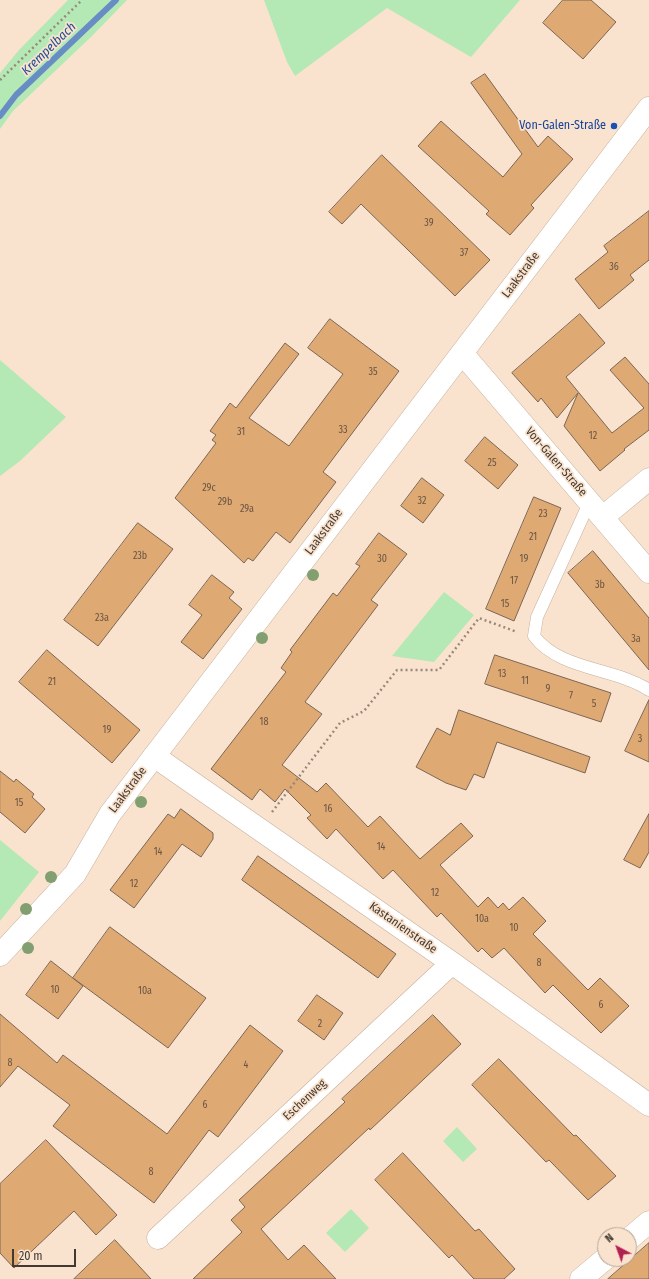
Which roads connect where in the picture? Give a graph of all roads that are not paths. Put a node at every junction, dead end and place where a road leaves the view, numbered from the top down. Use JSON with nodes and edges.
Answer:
{"nodes":[{"id":1,"x":649,"y":108,"type":"edge"},
{"id":2,"x":462,"y":353,"type":"junction"},
{"id":3,"x":649,"y":478,"type":"edge"},
{"id":4,"x":597,"y":509,"type":"junction"},
{"id":5,"x":649,"y":572,"type":"edge"},
{"id":6,"x":649,"y":690,"type":"edge"},
{"id":7,"x":154,"y":756,"type":"junction"},
{"id":8,"x":0,"y":955,"type":"edge"},
{"id":9,"x":452,"y":963,"type":"junction"},
{"id":10,"x":649,"y":1105,"type":"edge"},
{"id":11,"x":649,"y":1222,"type":"edge"},
{"id":12,"x":637,"y":1232,"type":"edge"},
{"id":13,"x":158,"y":1238,"type":"dead end"},
{"id":14,"x":597,"y":1266,"type":"edge"},
{"id":15,"x":581,"y":1279,"type":"edge"}],
"edges":[{"from":1,"to":2,"type":"street","name":"Laakstraße"},
{"from":2,"to":4,"type":"street","name":"Von-Galen-Straße"},
{"from":2,"to":7,"type":"street","name":"Laakstraße"},
{"from":3,"to":4,"type":"street"},
{"from":4,"to":5,"type":"street","name":"Von-Galen-Straße"},
{"from":4,"to":6,"type":"lane"},
{"from":7,"to":8,"type":"street","name":"Laakstraße"},
{"from":7,"to":9,"type":"street","name":"Kastanienstraße"},
{"from":9,"to":10,"type":"street","name":"Kastanienstraße"},
{"from":9,"to":13,"type":"street","name":"Eschenweg"},
{"from":11,"to":12,"type":"street"},
{"from":14,"to":15,"type":"street"}]}
